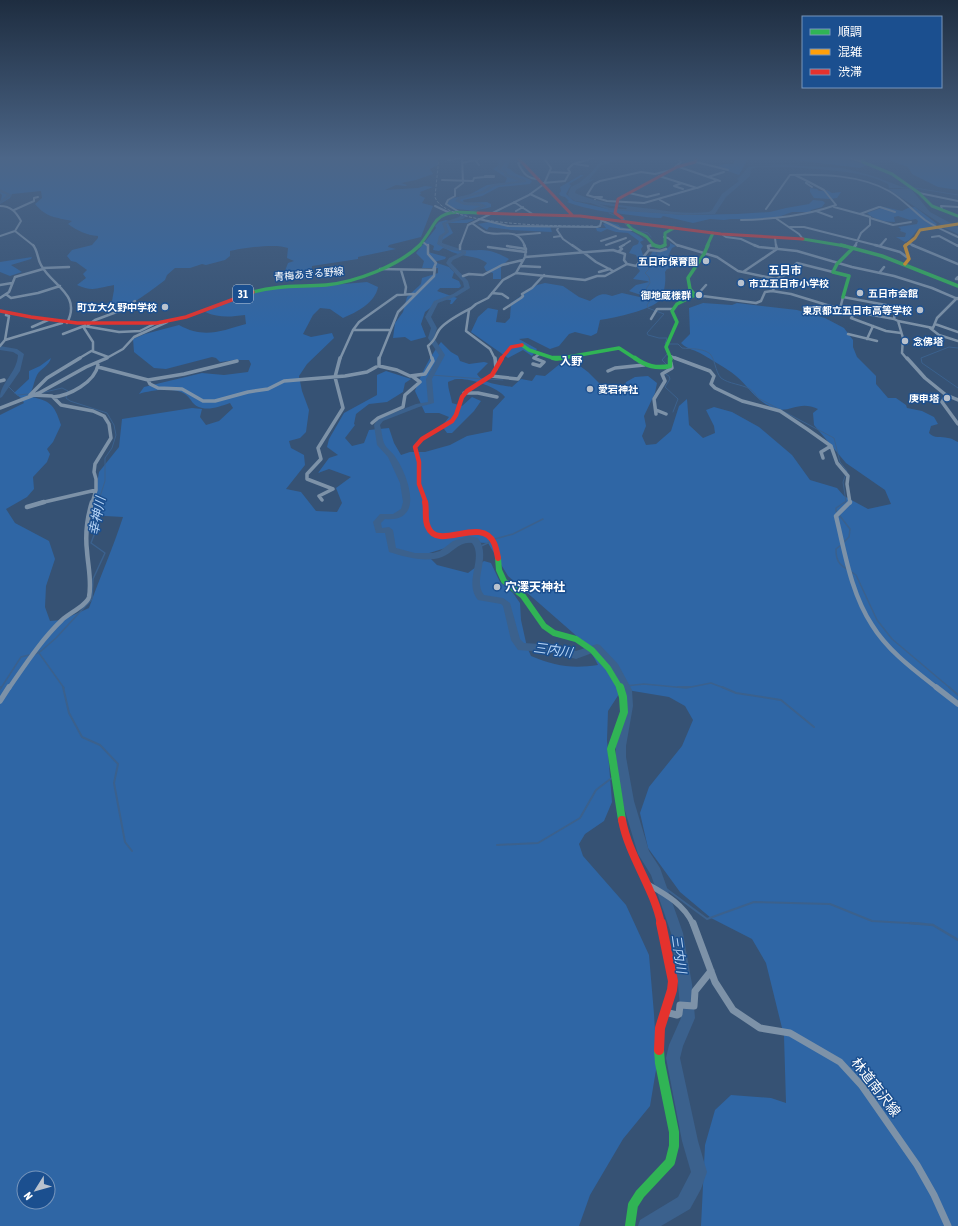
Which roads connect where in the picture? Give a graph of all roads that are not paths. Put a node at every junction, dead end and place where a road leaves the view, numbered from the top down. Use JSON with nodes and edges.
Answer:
{"nodes":[{"id":1,"x":17,"y":214,"type":"edge"},
{"id":2,"x":447,"y":214,"type":"edge"},
{"id":3,"x":489,"y":214,"type":"edge"},
{"id":4,"x":499,"y":214,"type":"edge"},
{"id":5,"x":618,"y":214,"type":"edge"},
{"id":6,"x":800,"y":214,"type":"edge"},
{"id":7,"x":825,"y":214,"type":"edge"},
{"id":8,"x":860,"y":214,"type":"edge"},
{"id":9,"x":920,"y":214,"type":"edge"},
{"id":10,"x":534,"y":215,"type":"joint"},
{"id":11,"x":573,"y":216,"type":"joint"},
{"id":12,"x":832,"y":217,"type":"dead end"},
{"id":13,"x":622,"y":218,"type":"tunnel mouth"},
{"id":14,"x":870,"y":218,"type":"junction"},
{"id":15,"x":479,"y":219,"type":"junction"},
{"id":16,"x":601,"y":219,"type":"junction"},
{"id":17,"x":777,"y":219,"type":"junction"},
{"id":18,"x":741,"y":220,"type":"dead end"},
{"id":19,"x":911,"y":222,"type":"dead end"},
{"id":20,"x":472,"y":223,"type":"junction"},
{"id":21,"x":958,"y":224,"type":"edge"},
{"id":22,"x":628,"y":225,"type":"tunnel mouth"},
{"id":23,"x":560,"y":226,"type":"junction"},
{"id":24,"x":936,"y":226,"type":"junction"},
{"id":25,"x":790,"y":227,"type":"junction"},
{"id":26,"x":674,"y":228,"type":"junction"},
{"id":27,"x":632,"y":230,"type":"junction"},
{"id":28,"x":15,"y":231,"type":"junction"},
{"id":29,"x":540,"y":233,"type":"dead end"},
{"id":30,"x":713,"y":234,"type":"junction"},
{"id":31,"x":723,"y":234,"type":"junction"},
{"id":32,"x":516,"y":235,"type":"junction"},
{"id":33,"x":0,"y":236,"type":"edge"},
{"id":34,"x":561,"y":236,"type":"junction"},
{"id":35,"x":616,"y":236,"type":"dead end"},
{"id":36,"x":664,"y":236,"type":"junction"},
{"id":37,"x":554,"y":237,"type":"dead end"},
{"id":38,"x":932,"y":237,"type":"dead end"},
{"id":39,"x":958,"y":237,"type":"edge"},
{"id":40,"x":626,"y":238,"type":"dead end"},
{"id":41,"x":775,"y":238,"type":"junction"},
{"id":42,"x":803,"y":239,"type":"junction"},
{"id":43,"x":886,"y":239,"type":"dead end"},
{"id":44,"x":858,"y":240,"type":"junction"},
{"id":45,"x":601,"y":241,"type":"dead end"},
{"id":46,"x":423,"y":242,"type":"junction"},
{"id":47,"x":630,"y":242,"type":"dead end"},
{"id":48,"x":908,"y":243,"type":"junction"},
{"id":49,"x":625,"y":244,"type":"junction"},
{"id":50,"x":492,"y":245,"type":"dead end"},
{"id":51,"x":630,"y":245,"type":"dead end"},
{"id":52,"x":606,"y":246,"type":"dead end"},
{"id":53,"x":880,"y":246,"type":"junction"},
{"id":54,"x":958,"y":246,"type":"edge"},
{"id":55,"x":488,"y":247,"type":"dead end"},
{"id":56,"x":506,"y":247,"type":"junction"},
{"id":57,"x":460,"y":248,"type":"dead end"},
{"id":58,"x":652,"y":248,"type":"junction"},
{"id":59,"x":666,"y":248,"type":"dead end"},
{"id":60,"x":777,"y":249,"type":"junction"},
{"id":61,"x":852,"y":249,"type":"junction"},
{"id":62,"x":526,"y":251,"type":"junction"},
{"id":63,"x":619,"y":251,"type":"junction"},
{"id":64,"x":582,"y":252,"type":"junction"},
{"id":65,"x":704,"y":253,"type":"junction"},
{"id":66,"x":524,"y":258,"type":"junction"},
{"id":67,"x":907,"y":261,"type":"junction"},
{"id":68,"x":838,"y":262,"type":"junction"},
{"id":69,"x":626,"y":264,"type":"junction"},
{"id":70,"x":958,"y":264,"type":"edge"},
{"id":71,"x":32,"y":266,"type":"dead end"},
{"id":72,"x":520,"y":266,"type":"junction"},
{"id":73,"x":69,"y":267,"type":"dead end"},
{"id":74,"x":540,"y":267,"type":"dead end"},
{"id":75,"x":884,"y":267,"type":"dead end"},
{"id":76,"x":43,"y":268,"type":"junction"},
{"id":77,"x":435,"y":268,"type":"junction"},
{"id":78,"x":380,"y":269,"type":"junction"},
{"id":79,"x":610,"y":269,"type":"junction"},
{"id":80,"x":36,"y":270,"type":"junction"},
{"id":81,"x":401,"y":270,"type":"junction"},
{"id":82,"x":613,"y":271,"type":"junction"},
{"id":83,"x":600,"y":272,"type":"dead end"},
{"id":84,"x":743,"y":272,"type":"junction"},
{"id":85,"x":833,"y":272,"type":"junction"},
{"id":86,"x":880,"y":272,"type":"junction"},
{"id":87,"x":516,"y":273,"type":"junction"},
{"id":88,"x":544,"y":275,"type":"junction"},
{"id":89,"x":463,"y":276,"type":"dead end"},
{"id":90,"x":578,"y":276,"type":"dead end"},
{"id":91,"x":571,"y":279,"type":"junction"},
{"id":92,"x":776,"y":279,"type":"junction"},
{"id":93,"x":12,"y":283,"type":"junction"},
{"id":94,"x":0,"y":285,"type":"edge"},
{"id":95,"x":706,"y":285,"type":"dead end"},
{"id":96,"x":60,"y":286,"type":"junction"},
{"id":97,"x":958,"y":286,"type":"edge"},
{"id":98,"x":773,"y":291,"type":"junction"},
{"id":99,"x":492,"y":293,"type":"junction"},
{"id":100,"x":405,"y":294,"type":"junction"},
{"id":101,"x":414,"y":294,"type":"junction"},
{"id":102,"x":7,"y":295,"type":"junction"},
{"id":103,"x":695,"y":295,"type":"junction"},
{"id":104,"x":843,"y":297,"type":"junction"},
{"id":105,"x":0,"y":298,"type":"edge"},
{"id":106,"x":508,"y":298,"type":"dead end"},
{"id":107,"x":957,"y":298,"type":"edge"},
{"id":108,"x":135,"y":301,"type":"dead end"},
{"id":109,"x":471,"y":308,"type":"junction"},
{"id":110,"x":504,"y":309,"type":"dead end"},
{"id":111,"x":673,"y":309,"type":"junction"},
{"id":112,"x":840,"y":309,"type":"junction"},
{"id":113,"x":0,"y":311,"type":"edge"},
{"id":114,"x":856,"y":312,"type":"junction"},
{"id":115,"x":7,"y":313,"type":"junction"},
{"id":116,"x":651,"y":319,"type":"dead end"},
{"id":117,"x":48,"y":320,"type":"junction"},
{"id":118,"x":896,"y":320,"type":"junction"},
{"id":119,"x":167,"y":322,"type":"junction"},
{"id":120,"x":65,"y":323,"type":"junction"},
{"id":121,"x":935,"y":324,"type":"junction"},
{"id":122,"x":86,"y":325,"type":"junction"},
{"id":123,"x":873,"y":326,"type":"junction"},
{"id":124,"x":32,"y":327,"type":"dead end"},
{"id":125,"x":930,"y":328,"type":"junction"},
{"id":126,"x":353,"y":330,"type":"junction"},
{"id":127,"x":389,"y":330,"type":"junction"},
{"id":128,"x":6,"y":332,"type":"junction"},
{"id":129,"x":958,"y":332,"type":"edge"},
{"id":130,"x":0,"y":333,"type":"edge"},
{"id":131,"x":901,"y":333,"type":"junction"},
{"id":132,"x":63,"y":334,"type":"dead end"},
{"id":133,"x":848,"y":334,"type":"dead end"},
{"id":134,"x":867,"y":339,"type":"junction"},
{"id":135,"x":5,"y":340,"type":"junction"},
{"id":136,"x":877,"y":341,"type":"dead end"},
{"id":137,"x":958,"y":341,"type":"edge"},
{"id":138,"x":0,"y":346,"type":"edge"},
{"id":139,"x":92,"y":352,"type":"junction"},
{"id":140,"x":381,"y":353,"type":"junction"},
{"id":141,"x":539,"y":354,"type":"junction"},
{"id":142,"x":670,"y":356,"type":"junction"},
{"id":143,"x":108,"y":357,"type":"junction"},
{"id":144,"x":238,"y":361,"type":"dead end"},
{"id":145,"x":671,"y":363,"type":"junction"},
{"id":146,"x":534,"y":364,"type":"dead end"},
{"id":147,"x":98,"y":365,"type":"junction"},
{"id":148,"x":644,"y":365,"type":"junction"},
{"id":149,"x":496,"y":369,"type":"junction"},
{"id":150,"x":608,"y":371,"type":"dead end"},
{"id":151,"x":522,"y":373,"type":"dead end"},
{"id":152,"x":410,"y":376,"type":"junction"},
{"id":153,"x":335,"y":377,"type":"junction"},
{"id":154,"x":488,"y":378,"type":"junction"},
{"id":155,"x":148,"y":380,"type":"junction"},
{"id":156,"x":464,"y":393,"type":"junction"},
{"id":157,"x":946,"y":395,"type":"junction"},
{"id":158,"x":31,"y":396,"type":"junction"},
{"id":159,"x":53,"y":397,"type":"junction"},
{"id":160,"x":497,"y":397,"type":"dead end"},
{"id":161,"x":958,"y":400,"type":"edge"},
{"id":162,"x":0,"y":408,"type":"edge"},
{"id":163,"x":666,"y":414,"type":"dead end"},
{"id":164,"x":372,"y":423,"type":"dead end"},
{"id":165,"x":958,"y":424,"type":"edge"},
{"id":166,"x":831,"y":446,"type":"junction"},
{"id":167,"x":823,"y":458,"type":"dead end"},
{"id":168,"x":96,"y":490,"type":"junction"},
{"id":169,"x":322,"y":500,"type":"dead end"},
{"id":170,"x":27,"y":507,"type":"dead end"},
{"id":171,"x":0,"y":701,"type":"edge"},
{"id":172,"x":958,"y":704,"type":"edge"},
{"id":173,"x":647,"y":883,"type":"junction"},
{"id":174,"x":711,"y":971,"type":"junction"},
{"id":175,"x":665,"y":1012,"type":"junction"},
{"id":176,"x":630,"y":1224,"type":"edge"},
{"id":177,"x":948,"y":1226,"type":"edge"}],
"edges":[{"from":1,"to":28,"type":"street"},
{"from":2,"to":46,"type":"main road","name":"青梅あきる野線","number":"31"},
{"from":3,"to":15,"type":"street"},
{"from":4,"to":10,"type":"main road","name":"青梅あきる野線","number":"31"},
{"from":5,"to":13,"type":"main road"},
{"from":6,"to":17,"type":"street"},
{"from":7,"to":12,"type":"street"},
{"from":8,"to":14,"type":"street"},
{"from":9,"to":24,"type":"street"},
{"from":10,"to":11,"type":"main road","name":"青梅あきる野線","number":"31"},
{"from":11,"to":16,"type":"main road","name":"青梅あきる野線","number":"31"},
{"from":14,"to":19,"type":"street"},
{"from":14,"to":44,"type":"street"},
{"from":15,"to":20,"type":"street"},
{"from":15,"to":23,"type":"street"},
{"from":16,"to":23,"type":"street"},
{"from":16,"to":26,"type":"main road","name":"青梅あきる野線","number":"31"},
{"from":16,"to":27,"type":"street"},
{"from":17,"to":18,"type":"street"},
{"from":17,"to":25,"type":"street"},
{"from":20,"to":32,"type":"street"},
{"from":20,"to":57,"type":"street"},
{"from":21,"to":24,"type":"main road"},
{"from":22,"to":27,"type":"main road"},
{"from":23,"to":34,"type":"street"},
{"from":24,"to":39,"type":"street"},
{"from":24,"to":48,"type":"main road"},
{"from":25,"to":42,"type":"street"},
{"from":25,"to":44,"type":"street"},
{"from":26,"to":30,"type":"main road","name":"青梅あきる野線"},
{"from":26,"to":36,"type":"main road"},
{"from":27,"to":58,"type":"main road"},
{"from":28,"to":33,"type":"street"},
{"from":28,"to":76,"type":"street"},
{"from":29,"to":32,"type":"street"},
{"from":30,"to":31,"type":"main road","name":"青梅あきる野線"},
{"from":30,"to":65,"type":"main road"},
{"from":31,"to":41,"type":"main road","name":"青梅あきる野線"},
{"from":31,"to":60,"type":"street"},
{"from":32,"to":62,"type":"street"},
{"from":34,"to":37,"type":"street"},
{"from":34,"to":64,"type":"street"},
{"from":35,"to":45,"type":"street"},
{"from":36,"to":58,"type":"main road"},
{"from":36,"to":65,"type":"street"},
{"from":38,"to":54,"type":"street"},
{"from":40,"to":52,"type":"street"},
{"from":41,"to":42,"type":"main road","name":"青梅あきる野線"},
{"from":41,"to":60,"type":"street"},
{"from":42,"to":61,"type":"main road","name":"青梅あきる野線"},
{"from":43,"to":53,"type":"street"},
{"from":44,"to":53,"type":"street"},
{"from":44,"to":61,"type":"street"},
{"from":46,"to":77,"type":"street"},
{"from":46,"to":78,"type":"main road","name":"青梅あきる野線","number":"31"},
{"from":47,"to":49,"type":"street"},
{"from":48,"to":67,"type":"main road"},
{"from":48,"to":70,"type":"street"},
{"from":49,"to":51,"type":"street"},
{"from":49,"to":63,"type":"street"},
{"from":50,"to":56,"type":"street"},
{"from":53,"to":67,"type":"street"},
{"from":55,"to":56,"type":"street"},
{"from":56,"to":62,"type":"street"},
{"from":56,"to":62,"type":"street"},
{"from":58,"to":59,"type":"street"},
{"from":58,"to":69,"type":"street"},
{"from":60,"to":68,"type":"street"},
{"from":60,"to":84,"type":"street"},
{"from":61,"to":67,"type":"main road","name":"青梅あきる野線"},
{"from":61,"to":68,"type":"main road"},
{"from":62,"to":66,"type":"street"},
{"from":63,"to":64,"type":"street"},
{"from":63,"to":69,"type":"street"},
{"from":64,"to":66,"type":"street"},
{"from":64,"to":79,"type":"street"},
{"from":65,"to":84,"type":"street"},
{"from":65,"to":103,"type":"main road"},
{"from":66,"to":72,"type":"street"},
{"from":66,"to":89,"type":"street"},
{"from":67,"to":97,"type":"main road","name":"青梅あきる野線"},
{"from":68,"to":85,"type":"main road"},
{"from":68,"to":86,"type":"street"},
{"from":69,"to":82,"type":"street"},
{"from":71,"to":80,"type":"street"},
{"from":72,"to":74,"type":"street"},
{"from":72,"to":87,"type":"street"},
{"from":73,"to":76,"type":"street"},
{"from":75,"to":86,"type":"street"},
{"from":76,"to":80,"type":"street"},
{"from":76,"to":96,"type":"street"},
{"from":77,"to":81,"type":"street"},
{"from":77,"to":101,"type":"street"},
{"from":78,"to":81,"type":"street"},
{"from":78,"to":119,"type":"main road","name":"青梅あきる野線","number":"31"},
{"from":79,"to":82,"type":"street"},
{"from":79,"to":83,"type":"street"},
{"from":80,"to":93,"type":"street"},
{"from":81,"to":100,"type":"street"},
{"from":82,"to":91,"type":"street"},
{"from":84,"to":92,"type":"street"},
{"from":85,"to":92,"type":"street"},
{"from":85,"to":104,"type":"main road"},
{"from":86,"to":107,"type":"street"},
{"from":87,"to":88,"type":"street"},
{"from":87,"to":99,"type":"street"},
{"from":88,"to":91,"type":"street"},
{"from":88,"to":110,"type":"street"},
{"from":90,"to":91,"type":"street"},
{"from":92,"to":98,"type":"street"},
{"from":93,"to":94,"type":"street"},
{"from":93,"to":102,"type":"street"},
{"from":95,"to":103,"type":"street"},
{"from":96,"to":102,"type":"street"},
{"from":96,"to":120,"type":"street"},
{"from":98,"to":103,"type":"street"},
{"from":98,"to":112,"type":"street"},
{"from":99,"to":106,"type":"street"},
{"from":99,"to":109,"type":"street"},
{"from":100,"to":101,"type":"street"},
{"from":100,"to":126,"type":"street"},
{"from":101,"to":127,"type":"street"},
{"from":102,"to":105,"type":"street"},
{"from":103,"to":111,"type":"main road"},
{"from":104,"to":112,"type":"street"},
{"from":104,"to":118,"type":"street"},
{"from":107,"to":121,"type":"street"},
{"from":108,"to":122,"type":"street"},
{"from":109,"to":149,"type":"street"},
{"from":109,"to":152,"type":"street"},
{"from":111,"to":116,"type":"street"},
{"from":111,"to":142,"type":"main road"},
{"from":112,"to":114,"type":"street"},
{"from":113,"to":115,"type":"main road","name":"青梅あきる野線","number":"31"},
{"from":114,"to":118,"type":"street"},
{"from":114,"to":123,"type":"street"},
{"from":115,"to":117,"type":"main road","name":"青梅あきる野線","number":"31"},
{"from":115,"to":128,"type":"street"},
{"from":117,"to":120,"type":"main road","name":"青梅あきる野線","number":"31"},
{"from":117,"to":124,"type":"street"},
{"from":118,"to":125,"type":"street"},
{"from":118,"to":131,"type":"street"},
{"from":119,"to":122,"type":"main road","name":"青梅あきる野線","number":"31"},
{"from":119,"to":143,"type":"street"},
{"from":120,"to":122,"type":"main road","name":"青梅あきる野線","number":"31"},
{"from":120,"to":135,"type":"street"},
{"from":121,"to":125,"type":"street"},
{"from":121,"to":129,"type":"street"},
{"from":122,"to":132,"type":"street"},
{"from":122,"to":139,"type":"street"},
{"from":123,"to":131,"type":"street"},
{"from":123,"to":134,"type":"street"},
{"from":125,"to":137,"type":"street"},
{"from":126,"to":127,"type":"street"},
{"from":126,"to":153,"type":"street"},
{"from":127,"to":140,"type":"street"},
{"from":128,"to":130,"type":"street"},
{"from":128,"to":135,"type":"street"},
{"from":131,"to":157,"type":"street"},
{"from":133,"to":134,"type":"street"},
{"from":134,"to":136,"type":"street"},
{"from":135,"to":138,"type":"street"},
{"from":139,"to":143,"type":"street"},
{"from":139,"to":158,"type":"street"},
{"from":140,"to":152,"type":"street"},
{"from":140,"to":153,"type":"street"},
{"from":141,"to":146,"type":"street"},
{"from":141,"to":148,"type":"main road"},
{"from":141,"to":149,"type":"main road"},
{"from":142,"to":145,"type":"main road"},
{"from":142,"to":166,"type":"street"},
{"from":143,"to":147,"type":"street"},
{"from":144,"to":155,"type":"street"},
{"from":145,"to":148,"type":"main road"},
{"from":145,"to":163,"type":"street"},
{"from":147,"to":155,"type":"street"},
{"from":147,"to":158,"type":"street"},
{"from":147,"to":159,"type":"street"},
{"from":148,"to":150,"type":"street"},
{"from":149,"to":154,"type":"main road"},
{"from":151,"to":154,"type":"street"},
{"from":152,"to":164,"type":"street"},
{"from":153,"to":155,"type":"street"},
{"from":153,"to":169,"type":"street"},
{"from":154,"to":156,"type":"main road"},
{"from":156,"to":160,"type":"street"},
{"from":156,"to":173,"type":"main road"},
{"from":157,"to":161,"type":"street"},
{"from":157,"to":165,"type":"street"},
{"from":158,"to":159,"type":"street"},
{"from":158,"to":162,"type":"street"},
{"from":159,"to":168,"type":"street"},
{"from":166,"to":167,"type":"street"},
{"from":166,"to":172,"type":"street"},
{"from":168,"to":170,"type":"street"},
{"from":168,"to":171,"type":"street"},
{"from":173,"to":174,"type":"street","name":"林道南沢線"},
{"from":173,"to":175,"type":"main road"},
{"from":174,"to":175,"type":"street"},
{"from":174,"to":177,"type":"street","name":"林道南沢線"},
{"from":175,"to":176,"type":"main road"}]}
